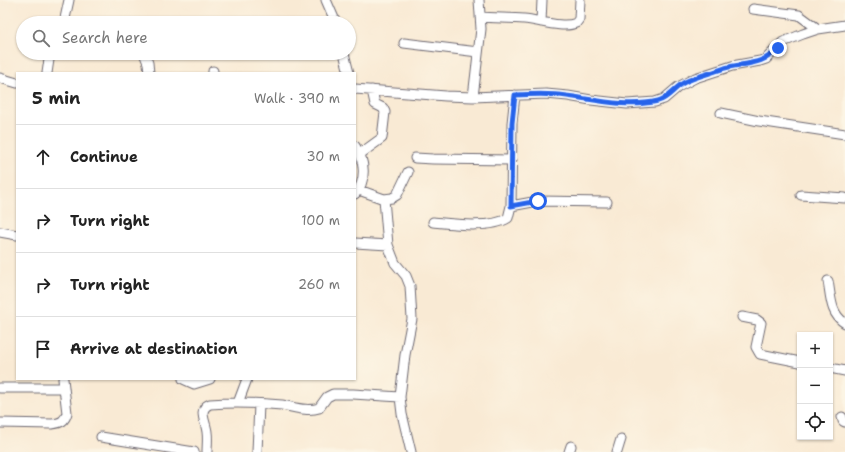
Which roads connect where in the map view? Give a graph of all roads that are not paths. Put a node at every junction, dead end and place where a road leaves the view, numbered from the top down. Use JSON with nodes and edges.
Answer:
{"nodes":[{"id":1,"x":69,"y":0,"type":"edge"},
{"id":2,"x":326,"y":0,"type":"edge"},
{"id":3,"x":479,"y":0,"type":"edge"},
{"id":4,"x":542,"y":0,"type":"edge"},
{"id":5,"x":580,"y":0,"type":"edge"},
{"id":6,"x":753,"y":9,"type":"dead end"},
{"id":7,"x":66,"y":16,"type":"edge"},
{"id":8,"x":333,"y":16,"type":"edge"},
{"id":9,"x":480,"y":17,"type":"junction"},
{"id":10,"x":541,"y":22,"type":"junction"},
{"id":11,"x":845,"y":25,"type":"edge"},
{"id":12,"x":818,"y":29,"type":"junction"},
{"id":13,"x":404,"y":43,"type":"dead end"},
{"id":14,"x":478,"y":52,"type":"junction"},
{"id":15,"x":49,"y":60,"type":"edge"},
{"id":16,"x":147,"y":60,"type":"edge"},
{"id":17,"x":346,"y":60,"type":"edge"},
{"id":18,"x":47,"y":72,"type":"edge"},
{"id":19,"x":149,"y":72,"type":"edge"},
{"id":20,"x":349,"y":72,"type":"edge"},
{"id":21,"x":0,"y":78,"type":"edge"},
{"id":22,"x":16,"y":83,"type":"edge"},
{"id":23,"x":356,"y":89,"type":"edge"},
{"id":24,"x":372,"y":90,"type":"junction"},
{"id":25,"x":515,"y":95,"type":"junction"},
{"id":26,"x":473,"y":97,"type":"junction"},
{"id":27,"x":721,"y":113,"type":"dead end"},
{"id":28,"x":845,"y":134,"type":"edge"},
{"id":29,"x":356,"y":148,"type":"edge"},
{"id":30,"x":360,"y":154,"type":"junction"},
{"id":31,"x":415,"y":158,"type":"dead end"},
{"id":32,"x":512,"y":160,"type":"junction"},
{"id":33,"x":408,"y":172,"type":"dead end"},
{"id":34,"x":357,"y":192,"type":"edge"},
{"id":35,"x":801,"y":195,"type":"dead end"},
{"id":36,"x":845,"y":198,"type":"edge"},
{"id":37,"x":384,"y":199,"type":"junction"},
{"id":38,"x":607,"y":202,"type":"dead end"},
{"id":39,"x":511,"y":206,"type":"junction"},
{"id":40,"x":433,"y":222,"type":"dead end"},
{"id":41,"x":0,"y":232,"type":"edge"},
{"id":42,"x":16,"y":235,"type":"edge"},
{"id":43,"x":356,"y":243,"type":"edge"},
{"id":44,"x":388,"y":245,"type":"junction"},
{"id":45,"x":828,"y":281,"type":"dead end"},
{"id":46,"x":742,"y":316,"type":"dead end"},
{"id":47,"x":845,"y":323,"type":"edge"},
{"id":48,"x":797,"y":361,"type":"edge"},
{"id":49,"x":833,"y":369,"type":"edge"},
{"id":50,"x":845,"y":371,"type":"edge"},
{"id":51,"x":185,"y":380,"type":"edge"},
{"id":52,"x":207,"y":380,"type":"edge"},
{"id":53,"x":247,"y":380,"type":"edge"},
{"id":54,"x":64,"y":384,"type":"edge"},
{"id":55,"x":0,"y":388,"type":"edge"},
{"id":56,"x":400,"y":397,"type":"junction"},
{"id":57,"x":238,"y":403,"type":"junction"},
{"id":58,"x":259,"y":404,"type":"junction"},
{"id":59,"x":0,"y":424,"type":"edge"},
{"id":60,"x":101,"y":437,"type":"dead end"},
{"id":61,"x":621,"y":439,"type":"dead end"},
{"id":62,"x":161,"y":450,"type":"edge"},
{"id":63,"x":194,"y":452,"type":"edge"},
{"id":64,"x":207,"y":452,"type":"edge"},
{"id":65,"x":257,"y":452,"type":"edge"},
{"id":66,"x":411,"y":452,"type":"edge"},
{"id":67,"x":617,"y":452,"type":"edge"}],
"edges":[{"from":1,"to":7,"type":"street"},
{"from":2,"to":8,"type":"street"},
{"from":3,"to":9,"type":"street"},
{"from":4,"to":10,"type":"street"},
{"from":5,"to":10,"type":"street"},
{"from":6,"to":12,"type":"street"},
{"from":9,"to":10,"type":"street"},
{"from":9,"to":14,"type":"street"},
{"from":11,"to":12,"type":"street"},
{"from":12,"to":25,"type":"street"},
{"from":13,"to":14,"type":"street"},
{"from":14,"to":26,"type":"street"},
{"from":15,"to":18,"type":"street"},
{"from":16,"to":19,"type":"street"},
{"from":17,"to":20,"type":"street"},
{"from":21,"to":22,"type":"street"},
{"from":23,"to":24,"type":"street"},
{"from":24,"to":26,"type":"street"},
{"from":24,"to":30,"type":"street"},
{"from":25,"to":26,"type":"street"},
{"from":25,"to":32,"type":"street"},
{"from":27,"to":28,"type":"street"},
{"from":29,"to":30,"type":"street"},
{"from":30,"to":34,"type":"street"},
{"from":31,"to":32,"type":"street"},
{"from":32,"to":39,"type":"street"},
{"from":33,"to":37,"type":"street"},
{"from":34,"to":37,"type":"street"},
{"from":35,"to":36,"type":"street"},
{"from":37,"to":44,"type":"street"},
{"from":38,"to":39,"type":"street"},
{"from":39,"to":40,"type":"street"},
{"from":41,"to":42,"type":"street"},
{"from":43,"to":44,"type":"street"},
{"from":44,"to":56,"type":"street"},
{"from":45,"to":47,"type":"street"},
{"from":46,"to":48,"type":"street"},
{"from":49,"to":50,"type":"street"},
{"from":51,"to":52,"type":"street"},
{"from":53,"to":57,"type":"street"},
{"from":54,"to":55,"type":"street"},
{"from":54,"to":59,"type":"street"},
{"from":56,"to":58,"type":"street"},
{"from":56,"to":66,"type":"street"},
{"from":57,"to":58,"type":"street"},
{"from":57,"to":64,"type":"street"},
{"from":58,"to":65,"type":"street"},
{"from":60,"to":62,"type":"street"},
{"from":61,"to":67,"type":"street"},
{"from":62,"to":63,"type":"street"}]}
